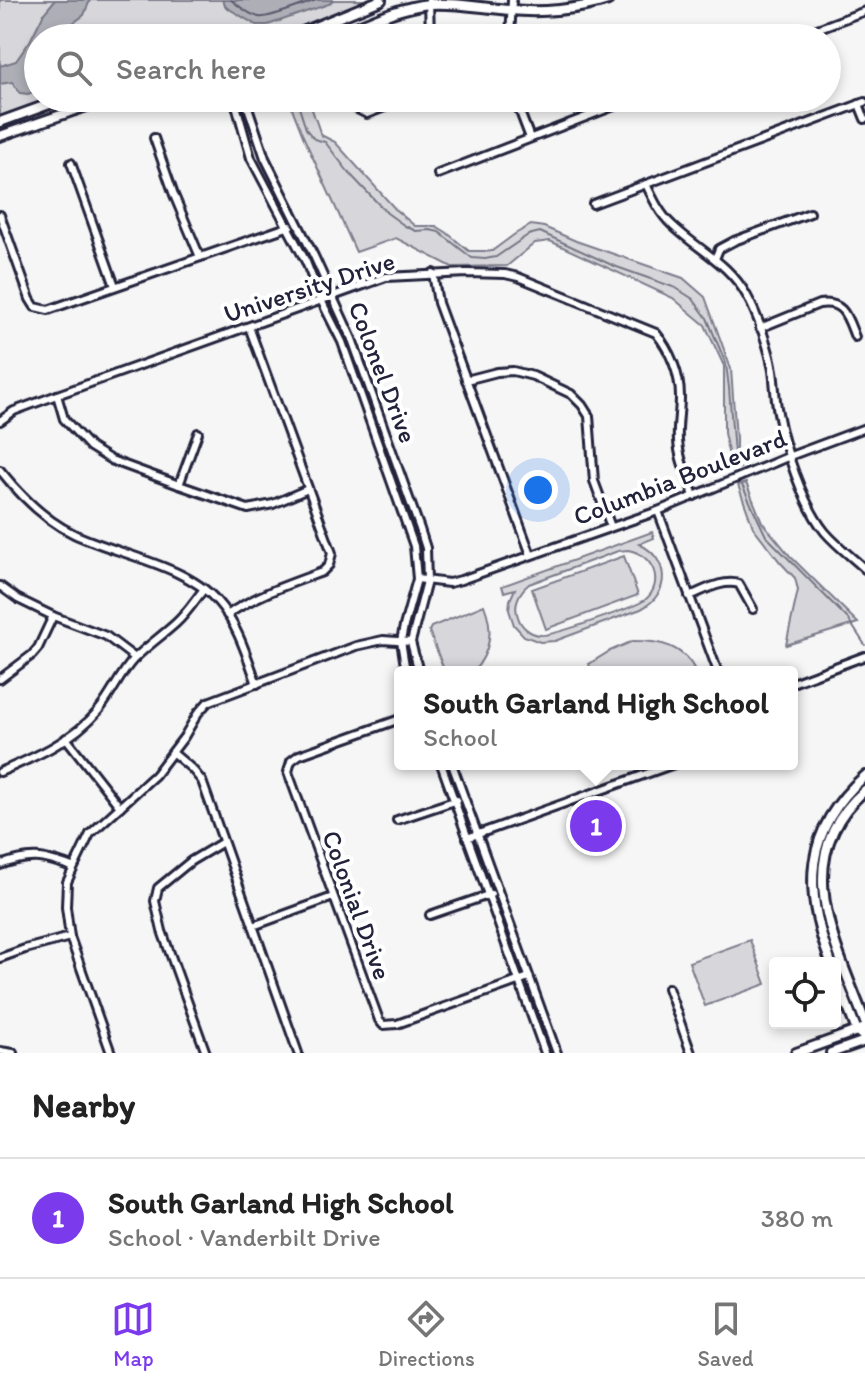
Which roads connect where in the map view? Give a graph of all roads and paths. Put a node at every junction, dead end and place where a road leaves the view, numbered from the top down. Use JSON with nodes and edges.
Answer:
{"nodes":[{"id":1,"x":381,"y":0,"type":"edge"},
{"id":2,"x":512,"y":0,"type":"edge"},
{"id":3,"x":608,"y":0,"type":"edge"},
{"id":4,"x":429,"y":2,"type":"edge"},
{"id":5,"x":512,"y":10,"type":"junction"},
{"id":6,"x":865,"y":11,"type":"edge"},
{"id":7,"x":326,"y":24,"type":"edge"},
{"id":8,"x":363,"y":24,"type":"edge"},
{"id":9,"x":430,"y":24,"type":"edge"},
{"id":10,"x":511,"y":24,"type":"edge"},
{"id":11,"x":830,"y":24,"type":"edge"},
{"id":12,"x":862,"y":103,"type":"edge"},
{"id":13,"x":841,"y":111,"type":"edge"},
{"id":14,"x":28,"y":112,"type":"edge"},
{"id":15,"x":69,"y":112,"type":"edge"},
{"id":16,"x":238,"y":112,"type":"edge"},
{"id":17,"x":250,"y":112,"type":"edge"},
{"id":18,"x":520,"y":112,"type":"edge"},
{"id":19,"x":598,"y":112,"type":"edge"},
{"id":20,"x":838,"y":112,"type":"edge"},
{"id":21,"x":865,"y":119,"type":"edge"},
{"id":22,"x":0,"y":122,"type":"edge"},
{"id":23,"x":0,"y":136,"type":"edge"},
{"id":24,"x":154,"y":138,"type":"dead end"},
{"id":25,"x":530,"y":138,"type":"junction"},
{"id":26,"x":71,"y":163,"type":"dead end"},
{"id":27,"x":438,"y":174,"type":"dead end"},
{"id":28,"x":646,"y":184,"type":"junction"},
{"id":29,"x":593,"y":204,"type":"dead end"},
{"id":30,"x":810,"y":213,"type":"dead end"},
{"id":31,"x":0,"y":215,"type":"edge"},
{"id":32,"x":297,"y":223,"type":"junction"},
{"id":33,"x":286,"y":227,"type":"junction"},
{"id":34,"x":200,"y":257,"type":"junction"},
{"id":35,"x":715,"y":259,"type":"junction"},
{"id":36,"x":433,"y":273,"type":"junction"},
{"id":37,"x":115,"y":286,"type":"junction"},
{"id":38,"x":332,"y":296,"type":"junction"},
{"id":39,"x":321,"y":300,"type":"junction"},
{"id":40,"x":249,"y":327,"type":"junction"},
{"id":41,"x":760,"y":328,"type":"junction"},
{"id":42,"x":855,"y":337,"type":"dead end"},
{"id":43,"x":466,"y":380,"type":"junction"},
{"id":44,"x":57,"y":395,"type":"junction"},
{"id":45,"x":0,"y":421,"type":"edge"},
{"id":46,"x":865,"y":428,"type":"edge"},
{"id":47,"x":198,"y":433,"type":"dead end"},
{"id":48,"x":790,"y":456,"type":"junction"},
{"id":49,"x":0,"y":470,"type":"edge"},
{"id":50,"x":179,"y":485,"type":"junction"},
{"id":51,"x":308,"y":489,"type":"junction"},
{"id":52,"x":694,"y":496,"type":"junction"},
{"id":53,"x":658,"y":511,"type":"junction"},
{"id":54,"x":611,"y":527,"type":"junction"},
{"id":55,"x":531,"y":555,"type":"junction"},
{"id":56,"x":865,"y":569,"type":"edge"},
{"id":57,"x":417,"y":579,"type":"junction"},
{"id":58,"x":427,"y":581,"type":"junction"},
{"id":59,"x":0,"y":586,"type":"edge"},
{"id":60,"x":204,"y":589,"type":"junction"},
{"id":61,"x":689,"y":596,"type":"junction"},
{"id":62,"x":753,"y":609,"type":"dead end"},
{"id":63,"x":227,"y":615,"type":"junction"},
{"id":64,"x":53,"y":616,"type":"junction"},
{"id":65,"x":401,"y":641,"type":"junction"},
{"id":66,"x":411,"y":642,"type":"junction"},
{"id":67,"x":865,"y":656,"type":"edge"},
{"id":68,"x":135,"y":658,"type":"junction"},
{"id":69,"x":405,"y":666,"type":"edge"},
{"id":70,"x":417,"y":666,"type":"edge"},
{"id":71,"x":716,"y":666,"type":"edge"},
{"id":72,"x":0,"y":679,"type":"edge"},
{"id":73,"x":798,"y":681,"type":"edge"},
{"id":74,"x":257,"y":684,"type":"junction"},
{"id":75,"x":394,"y":721,"type":"edge"},
{"id":76,"x":66,"y":738,"type":"junction"},
{"id":77,"x":173,"y":753,"type":"junction"},
{"id":78,"x":443,"y":770,"type":"edge"},
{"id":79,"x":454,"y":770,"type":"edge"},
{"id":80,"x":657,"y":770,"type":"edge"},
{"id":81,"x":0,"y":772,"type":"edge"},
{"id":82,"x":865,"y":776,"type":"edge"},
{"id":83,"x":865,"y":790,"type":"edge"},
{"id":84,"x":464,"y":797,"type":"junction"},
{"id":85,"x":454,"y":801,"type":"junction"},
{"id":86,"x":120,"y":807,"type":"junction"},
{"id":87,"x":397,"y":820,"type":"dead end"},
{"id":88,"x":479,"y":834,"type":"junction"},
{"id":89,"x":467,"y":838,"type":"junction"},
{"id":90,"x":223,"y":842,"type":"junction"},
{"id":91,"x":0,"y":865,"type":"edge"},
{"id":92,"x":72,"y":867,"type":"junction"},
{"id":93,"x":498,"y":891,"type":"junction"},
{"id":94,"x":487,"y":895,"type":"junction"},
{"id":95,"x":333,"y":897,"type":"junction"},
{"id":96,"x":430,"y":915,"type":"dead end"},
{"id":97,"x":253,"y":926,"type":"junction"},
{"id":98,"x":70,"y":937,"type":"junction"},
{"id":99,"x":829,"y":957,"type":"edge"},
{"id":100,"x":0,"y":958,"type":"edge"},
{"id":101,"x":529,"y":977,"type":"junction"},
{"id":102,"x":519,"y":980,"type":"junction"},
{"id":103,"x":841,"y":986,"type":"edge"},
{"id":104,"x":668,"y":988,"type":"dead end"},
{"id":105,"x":862,"y":1027,"type":"edge"},
{"id":106,"x":865,"y":1040,"type":"edge"},
{"id":107,"x":0,"y":1051,"type":"edge"},
{"id":108,"x":13,"y":1053,"type":"edge"},
{"id":109,"x":111,"y":1053,"type":"edge"},
{"id":110,"x":206,"y":1053,"type":"edge"},
{"id":111,"x":298,"y":1053,"type":"edge"},
{"id":112,"x":545,"y":1053,"type":"edge"},
{"id":113,"x":557,"y":1053,"type":"edge"},
{"id":114,"x":691,"y":1053,"type":"edge"},
{"id":115,"x":796,"y":1053,"type":"edge"},
{"id":116,"x":831,"y":1053,"type":"edge"}],
"edges":[{"from":1,"to":7,"type":"main road"},
{"from":2,"to":5,"type":"street"},
{"from":3,"to":5,"type":"main road"},
{"from":4,"to":5,"type":"main road"},
{"from":4,"to":8,"type":"main road"},
{"from":4,"to":9,"type":"street"},
{"from":5,"to":10,"type":"street"},
{"from":6,"to":11,"type":"street"},
{"from":12,"to":13,"type":"street"},
{"from":12,"to":21,"type":"street"},
{"from":14,"to":22,"type":"main road"},
{"from":15,"to":23,"type":"main road"},
{"from":16,"to":33,"type":"street","name":"Colonel Drive"},
{"from":17,"to":32,"type":"street","name":"Colonel Drive"},
{"from":18,"to":25,"type":"street"},
{"from":19,"to":25,"type":"street"},
{"from":20,"to":28,"type":"street"},
{"from":24,"to":34,"type":"street"},
{"from":25,"to":27,"type":"street"},
{"from":26,"to":37,"type":"street"},
{"from":28,"to":29,"type":"street"},
{"from":28,"to":35,"type":"street"},
{"from":30,"to":35,"type":"street"},
{"from":31,"to":37,"type":"street"},
{"from":32,"to":33,"type":"street"},
{"from":32,"to":38,"type":"street","name":"Colonel Drive"},
{"from":33,"to":34,"type":"street"},
{"from":33,"to":39,"type":"street","name":"Colonel Drive"},
{"from":34,"to":37,"type":"street"},
{"from":35,"to":41,"type":"street"},
{"from":36,"to":38,"type":"street","name":"University Drive"},
{"from":36,"to":43,"type":"street"},
{"from":36,"to":52,"type":"street","name":"University Drive"},
{"from":38,"to":39,"type":"street","name":"University Drive"},
{"from":38,"to":58,"type":"street","name":"Colonel Drive"},
{"from":39,"to":40,"type":"street","name":"University Drive"},
{"from":39,"to":57,"type":"street","name":"Colonel Drive"},
{"from":40,"to":44,"type":"street","name":"University Drive"},
{"from":40,"to":51,"type":"street"},
{"from":41,"to":42,"type":"street"},
{"from":41,"to":48,"type":"street"},
{"from":43,"to":54,"type":"street"},
{"from":43,"to":55,"type":"street"},
{"from":44,"to":45,"type":"street","name":"University Drive"},
{"from":44,"to":50,"type":"street"},
{"from":46,"to":48,"type":"street","name":"Columbia Boulevard"},
{"from":47,"to":50,"type":"street"},
{"from":48,"to":52,"type":"street","name":"Columbia Boulevard"},
{"from":48,"to":56,"type":"street"},
{"from":49,"to":60,"type":"street"},
{"from":50,"to":51,"type":"street"},
{"from":51,"to":63,"type":"street"},
{"from":52,"to":53,"type":"street","name":"Columbia Boulevard"},
{"from":53,"to":54,"type":"street","name":"Columbia Boulevard"},
{"from":53,"to":61,"type":"street"},
{"from":54,"to":55,"type":"street","name":"Columbia Boulevard"},
{"from":55,"to":58,"type":"street","name":"Columbia Boulevard"},
{"from":57,"to":58,"type":"street","name":"Columbia Boulevard"},
{"from":57,"to":65,"type":"street","name":"Colonel Drive"},
{"from":58,"to":66,"type":"street","name":"Colonel Drive"},
{"from":59,"to":64,"type":"street"},
{"from":60,"to":63,"type":"street"},
{"from":60,"to":68,"type":"street"},
{"from":61,"to":62,"type":"street"},
{"from":61,"to":71,"type":"street"},
{"from":63,"to":74,"type":"street"},
{"from":64,"to":68,"type":"street"},
{"from":64,"to":72,"type":"street"},
{"from":65,"to":66,"type":"street"},
{"from":65,"to":69,"type":"street","name":"Colonel Drive"},
{"from":65,"to":74,"type":"street"},
{"from":66,"to":70,"type":"street","name":"Colonel Drive"},
{"from":67,"to":73,"type":"street"},
{"from":68,"to":76,"type":"street"},
{"from":74,"to":77,"type":"street"},
{"from":75,"to":95,"type":"street","name":"Colonial Drive"},
{"from":76,"to":81,"type":"street"},
{"from":76,"to":86,"type":"street"},
{"from":77,"to":86,"type":"street"},
{"from":77,"to":90,"type":"street"},
{"from":78,"to":85,"type":"street"},
{"from":79,"to":84,"type":"street"},
{"from":80,"to":88,"type":"street"},
{"from":82,"to":99,"type":"main road"},
{"from":83,"to":105,"type":"main road"},
{"from":84,"to":85,"type":"street"},
{"from":84,"to":88,"type":"street"},
{"from":85,"to":87,"type":"street"},
{"from":85,"to":89,"type":"street"},
{"from":86,"to":92,"type":"street"},
{"from":88,"to":89,"type":"street"},
{"from":88,"to":93,"type":"street"},
{"from":89,"to":94,"type":"street"},
{"from":90,"to":97,"type":"street"},
{"from":90,"to":110,"type":"street"},
{"from":91,"to":92,"type":"street"},
{"from":92,"to":98,"type":"street"},
{"from":93,"to":94,"type":"street"},
{"from":93,"to":101,"type":"street"},
{"from":94,"to":96,"type":"street"},
{"from":94,"to":102,"type":"street"},
{"from":95,"to":97,"type":"street"},
{"from":95,"to":102,"type":"street","name":"Colonial Drive"},
{"from":97,"to":111,"type":"street"},
{"from":98,"to":100,"type":"street"},
{"from":98,"to":109,"type":"street"},
{"from":101,"to":102,"type":"street","name":"Colonial Drive"},
{"from":101,"to":113,"type":"street"},
{"from":102,"to":112,"type":"street"},
{"from":103,"to":105,"type":"main road"},
{"from":104,"to":114,"type":"street"},
{"from":105,"to":106,"type":"main road"},
{"from":105,"to":115,"type":"main road"},
{"from":106,"to":116,"type":"main road"},
{"from":107,"to":108,"type":"street"}]}
